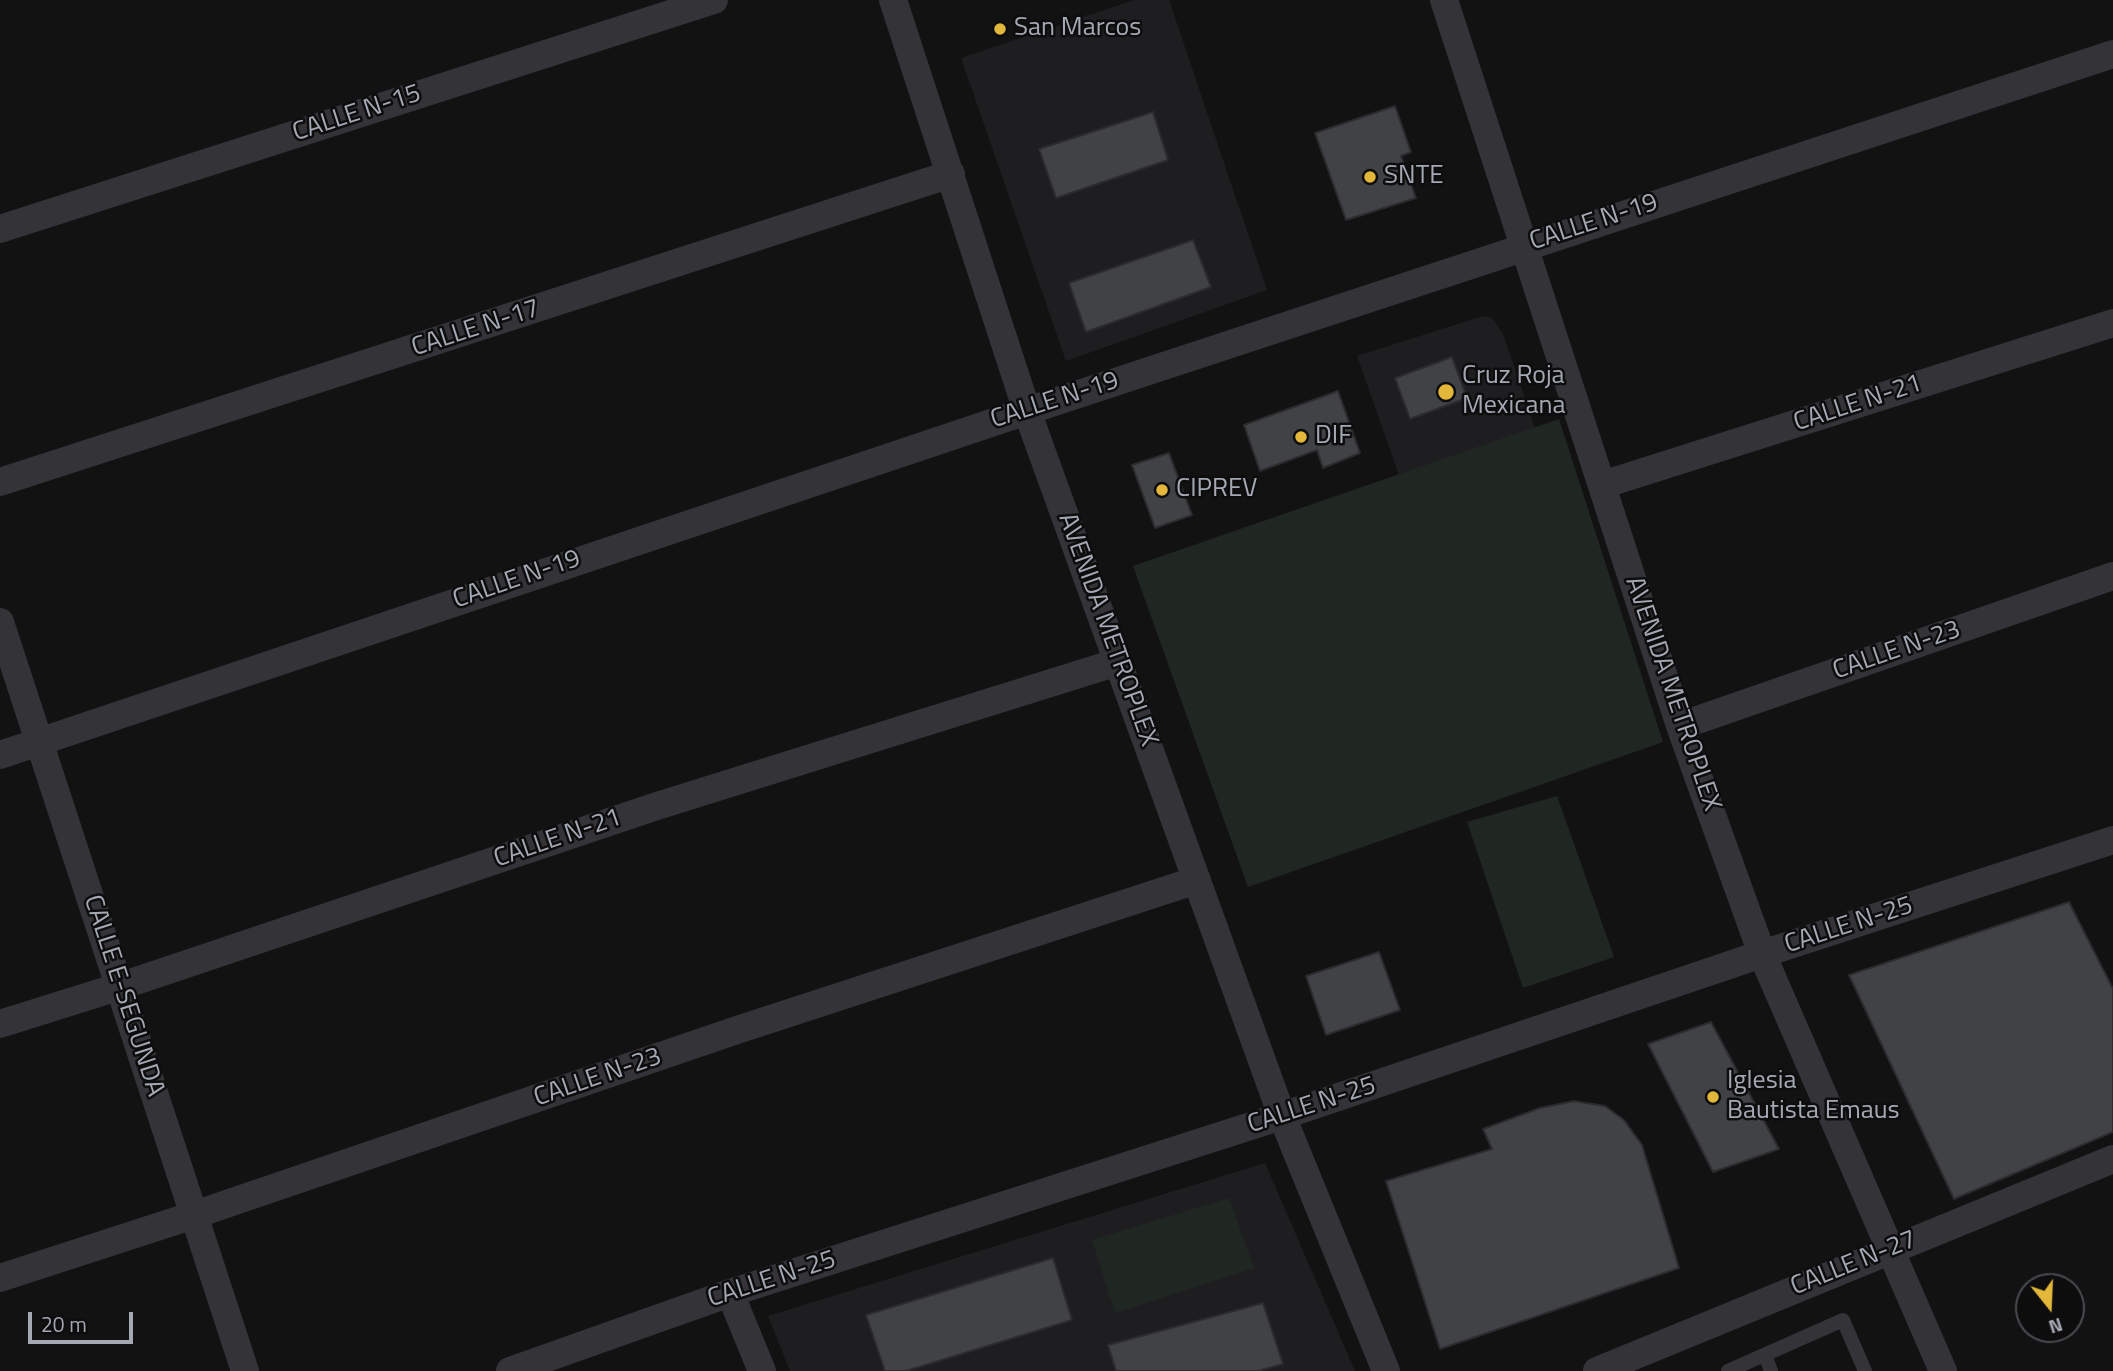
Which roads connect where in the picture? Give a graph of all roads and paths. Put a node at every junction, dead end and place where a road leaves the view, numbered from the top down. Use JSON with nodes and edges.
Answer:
{"nodes":[{"id":1,"x":714,"y":0,"type":"edge"},
{"id":2,"x":893,"y":0,"type":"edge"},
{"id":3,"x":1448,"y":1,"type":"edge"},
{"id":4,"x":2113,"y":54,"type":"edge"},
{"id":5,"x":951,"y":174,"type":"junction"},
{"id":6,"x":0,"y":229,"type":"edge"},
{"id":7,"x":1523,"y":246,"type":"junction"},
{"id":8,"x":2113,"y":323,"type":"edge"},
{"id":9,"x":1027,"y":411,"type":"junction"},
{"id":10,"x":0,"y":482,"type":"edge"},
{"id":11,"x":1602,"y":485,"type":"junction"},
{"id":12,"x":2113,"y":576,"type":"edge"},
{"id":13,"x":0,"y":622,"type":"edge"},
{"id":14,"x":1118,"y":662,"type":"junction"},
{"id":15,"x":1680,"y":726,"type":"junction"},
{"id":16,"x":40,"y":742,"type":"junction"},
{"id":17,"x":0,"y":755,"type":"edge"},
{"id":18,"x":2113,"y":840,"type":"edge"},
{"id":19,"x":1197,"y":880,"type":"junction"},
{"id":20,"x":1762,"y":954,"type":"junction"},
{"id":21,"x":121,"y":986,"type":"junction"},
{"id":22,"x":0,"y":1024,"type":"edge"},
{"id":23,"x":1282,"y":1116,"type":"junction"},
{"id":24,"x":2113,"y":1159,"type":"edge"},
{"id":25,"x":194,"y":1215,"type":"junction"},
{"id":26,"x":1891,"y":1249,"type":"junction"},
{"id":27,"x":0,"y":1278,"type":"edge"},
{"id":28,"x":730,"y":1293,"type":"junction"},
{"id":29,"x":1765,"y":1355,"type":"junction"},
{"id":30,"x":245,"y":1371,"type":"edge"},
{"id":31,"x":510,"y":1371,"type":"edge"},
{"id":32,"x":762,"y":1371,"type":"edge"},
{"id":33,"x":1386,"y":1371,"type":"edge"},
{"id":34,"x":1597,"y":1371,"type":"edge"},
{"id":35,"x":1727,"y":1371,"type":"edge"},
{"id":36,"x":1771,"y":1371,"type":"edge"},
{"id":37,"x":1865,"y":1371,"type":"edge"},
{"id":38,"x":1943,"y":1371,"type":"edge"}],
"edges":[{"from":1,"to":6,"type":"street","name":"CALLE N-15"},
{"from":2,"to":5,"type":"street","name":"AVENIDA METROPLEX"},
{"from":3,"to":7,"type":"street","name":"AVENIDA METROPLEX"},
{"from":4,"to":7,"type":"street","name":"CALLE N-19"},
{"from":5,"to":9,"type":"street","name":"AVENIDA METROPLEX"},
{"from":5,"to":10,"type":"street","name":"CALLE N-17"},
{"from":7,"to":9,"type":"street","name":"CALLE N-19"},
{"from":7,"to":11,"type":"street","name":"AVENIDA METROPLEX"},
{"from":8,"to":11,"type":"street","name":"CALLE N-21"},
{"from":9,"to":14,"type":"street","name":"AVENIDA METROPLEX"},
{"from":9,"to":16,"type":"street","name":"CALLE N-19"},
{"from":11,"to":15,"type":"street","name":"AVENIDA METROPLEX"},
{"from":12,"to":15,"type":"street","name":"CALLE N-23"},
{"from":13,"to":16,"type":"street","name":"CALLE E-SEGUNDA"},
{"from":14,"to":19,"type":"street","name":"AVENIDA METROPLEX"},
{"from":14,"to":21,"type":"street","name":"CALLE N-21"},
{"from":15,"to":20,"type":"street","name":"AVENIDA METROPLEX"},
{"from":16,"to":17,"type":"street","name":"CALLE N-19"},
{"from":16,"to":21,"type":"street","name":"CALLE E-SEGUNDA"},
{"from":18,"to":20,"type":"street","name":"CALLE N-25"},
{"from":19,"to":23,"type":"street","name":"AVENIDA METROPLEX"},
{"from":19,"to":25,"type":"street","name":"CALLE N-23"},
{"from":20,"to":23,"type":"street","name":"CALLE N-25"},
{"from":20,"to":26,"type":"street","name":"AVENIDA METROPLEX"},
{"from":21,"to":22,"type":"street","name":"CALLE N-21"},
{"from":21,"to":25,"type":"street","name":"CALLE E-SEGUNDA"},
{"from":23,"to":28,"type":"street","name":"CALLE N-25"},
{"from":23,"to":33,"type":"street","name":"AVENIDA METROPLEX"},
{"from":24,"to":26,"type":"street","name":"CALLE N-27"},
{"from":25,"to":27,"type":"street","name":"CALLE N-23"},
{"from":25,"to":30,"type":"street","name":"CALLE E-SEGUNDA"},
{"from":26,"to":34,"type":"street","name":"CALLE N-27"},
{"from":26,"to":38,"type":"street","name":"AVENIDA METROPLEX"},
{"from":28,"to":31,"type":"street","name":"CALLE N-25"},
{"from":28,"to":32,"type":"street"},
{"from":29,"to":35,"type":"lane"},
{"from":29,"to":36,"type":"lane"},
{"from":29,"to":37,"type":"lane"}]}
